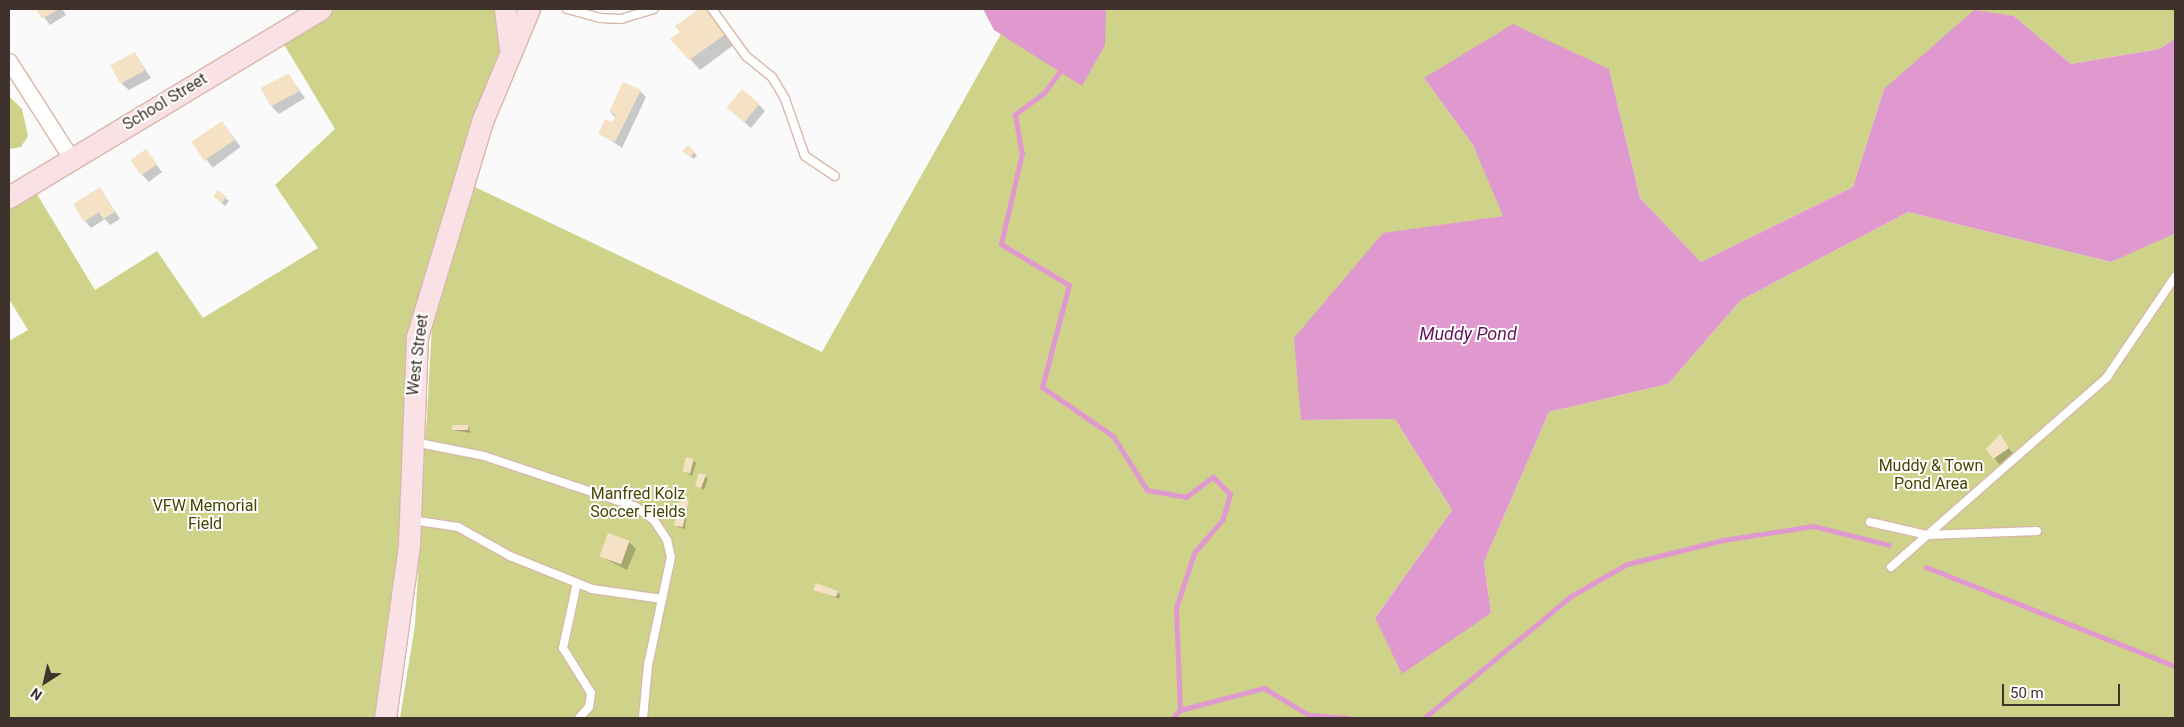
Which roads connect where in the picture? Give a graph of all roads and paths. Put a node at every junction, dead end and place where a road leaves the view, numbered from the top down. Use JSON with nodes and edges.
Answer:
{"nodes":[{"id":1,"x":321,"y":9,"type":"edge"},
{"id":2,"x":505,"y":9,"type":"edge"},
{"id":3,"x":530,"y":9,"type":"edge"},
{"id":4,"x":567,"y":9,"type":"edge"},
{"id":5,"x":652,"y":9,"type":"edge"},
{"id":6,"x":712,"y":9,"type":"edge"},
{"id":7,"x":510,"y":50,"type":"junction"},
{"id":8,"x":9,"y":61,"type":"edge"},
{"id":9,"x":71,"y":158,"type":"junction"},
{"id":10,"x":835,"y":176,"type":"dead end"},
{"id":11,"x":9,"y":197,"type":"edge"},
{"id":12,"x":2175,"y":277,"type":"edge"},
{"id":13,"x":412,"y":442,"type":"junction"},
{"id":14,"x":410,"y":520,"type":"junction"},
{"id":15,"x":1870,"y":522,"type":"dead end"},
{"id":16,"x":2037,"y":531,"type":"dead end"},
{"id":17,"x":1927,"y":536,"type":"junction"},
{"id":18,"x":1891,"y":567,"type":"dead end"},
{"id":19,"x":577,"y":583,"type":"junction"},
{"id":20,"x":662,"y":599,"type":"junction"},
{"id":21,"x":385,"y":718,"type":"edge"},
{"id":22,"x":579,"y":718,"type":"edge"},
{"id":23,"x":643,"y":718,"type":"edge"}],
"edges":[{"from":1,"to":9,"type":"street","name":"School Street"},
{"from":2,"to":7,"type":"street"},
{"from":3,"to":7,"type":"street","name":"West Street"},
{"from":4,"to":5,"type":"lane"},
{"from":6,"to":10,"type":"lane"},
{"from":7,"to":13,"type":"street","name":"West Street"},
{"from":8,"to":9,"type":"street"},
{"from":9,"to":11,"type":"street","name":"School Street"},
{"from":12,"to":17,"type":"lane"},
{"from":13,"to":14,"type":"street","name":"West Street"},
{"from":13,"to":20,"type":"lane"},
{"from":14,"to":19,"type":"lane"},
{"from":14,"to":21,"type":"street","name":"West Street"},
{"from":15,"to":17,"type":"lane"},
{"from":16,"to":17,"type":"lane"},
{"from":17,"to":18,"type":"lane"},
{"from":19,"to":20,"type":"lane"},
{"from":19,"to":22,"type":"lane"},
{"from":20,"to":23,"type":"lane"}]}
